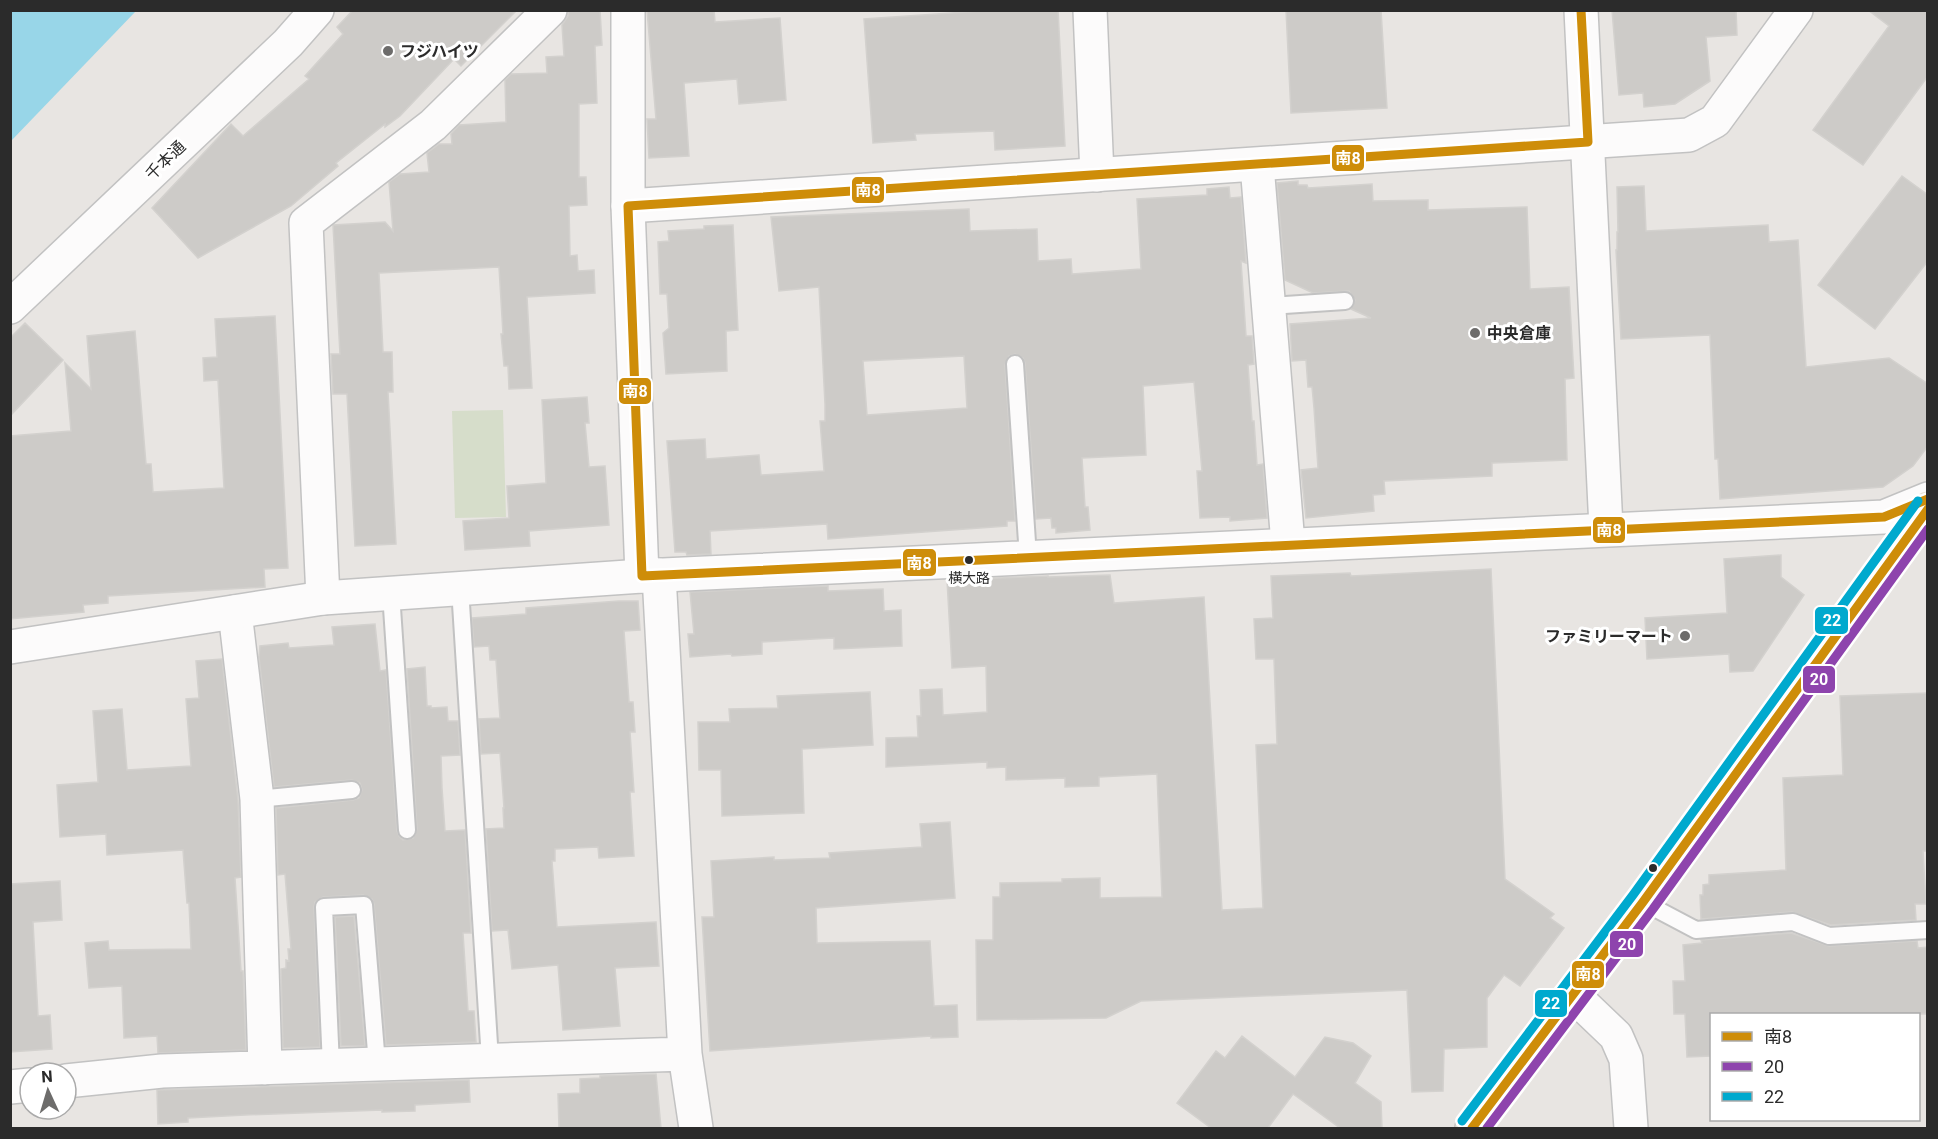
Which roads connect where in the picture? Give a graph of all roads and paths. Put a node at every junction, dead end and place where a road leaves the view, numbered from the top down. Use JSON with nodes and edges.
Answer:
{"nodes":[{"id":1,"x":317,"y":10,"type":"edge"},
{"id":2,"x":550,"y":10,"type":"edge"},
{"id":3,"x":628,"y":10,"type":"edge"},
{"id":4,"x":1090,"y":10,"type":"edge"},
{"id":5,"x":1581,"y":10,"type":"edge"},
{"id":6,"x":1796,"y":10,"type":"edge"},
{"id":7,"x":1588,"y":142,"type":"junction"},
{"id":8,"x":1257,"y":165,"type":"junction"},
{"id":9,"x":1097,"y":175,"type":"junction"},
{"id":10,"x":628,"y":206,"type":"junction"},
{"id":11,"x":1345,"y":301,"type":"dead end"},
{"id":12,"x":1269,"y":306,"type":"junction"},
{"id":13,"x":10,"y":308,"type":"edge"},
{"id":14,"x":1015,"y":364,"type":"dead end"},
{"id":15,"x":1928,"y":500,"type":"edge"},
{"id":16,"x":1928,"y":508,"type":"edge"},
{"id":17,"x":1606,"y":528,"type":"junction"},
{"id":18,"x":1288,"y":544,"type":"junction"},
{"id":19,"x":1029,"y":557,"type":"junction"},
{"id":20,"x":650,"y":575,"type":"junction"},
{"id":21,"x":460,"y":588,"type":"junction"},
{"id":22,"x":391,"y":593,"type":"junction"},
{"id":23,"x":323,"y":598,"type":"junction"},
{"id":24,"x":235,"y":612,"type":"junction"},
{"id":25,"x":10,"y":647,"type":"edge"},
{"id":26,"x":352,"y":790,"type":"dead end"},
{"id":27,"x":256,"y":799,"type":"junction"},
{"id":28,"x":407,"y":830,"type":"dead end"},
{"id":29,"x":1642,"y":902,"type":"junction"},
{"id":30,"x":1928,"y":930,"type":"edge"},
{"id":31,"x":1572,"y":994,"type":"junction"},
{"id":32,"x":685,"y":1054,"type":"junction"},
{"id":33,"x":490,"y":1060,"type":"junction"},
{"id":34,"x":377,"y":1064,"type":"junction"},
{"id":35,"x":331,"y":1066,"type":"junction"},
{"id":36,"x":266,"y":1068,"type":"junction"},
{"id":37,"x":78,"y":1080,"type":"edge"},
{"id":38,"x":696,"y":1128,"type":"edge"},
{"id":39,"x":1472,"y":1128,"type":"edge"},
{"id":40,"x":1631,"y":1128,"type":"edge"}],
"edges":[{"from":1,"to":13,"type":"street","name":"千本通"},
{"from":2,"to":23,"type":"street"},
{"from":3,"to":10,"type":"street"},
{"from":4,"to":9,"type":"street"},
{"from":5,"to":7,"type":"street"},
{"from":6,"to":7,"type":"street"},
{"from":7,"to":8,"type":"street"},
{"from":7,"to":17,"type":"street"},
{"from":8,"to":9,"type":"street"},
{"from":8,"to":12,"type":"street"},
{"from":9,"to":10,"type":"street"},
{"from":10,"to":20,"type":"street"},
{"from":11,"to":12,"type":"lane"},
{"from":12,"to":18,"type":"street"},
{"from":14,"to":19,"type":"lane"},
{"from":15,"to":17,"type":"street"},
{"from":16,"to":29,"type":"main road"},
{"from":17,"to":18,"type":"street"},
{"from":18,"to":19,"type":"street"},
{"from":19,"to":20,"type":"street"},
{"from":20,"to":21,"type":"street"},
{"from":20,"to":32,"type":"street"},
{"from":21,"to":22,"type":"street"},
{"from":21,"to":33,"type":"lane"},
{"from":22,"to":23,"type":"street"},
{"from":22,"to":28,"type":"lane"},
{"from":23,"to":24,"type":"street"},
{"from":24,"to":25,"type":"street"},
{"from":24,"to":27,"type":"street"},
{"from":26,"to":27,"type":"lane"},
{"from":27,"to":36,"type":"street"},
{"from":29,"to":30,"type":"lane"},
{"from":29,"to":31,"type":"main road"},
{"from":31,"to":39,"type":"main road"},
{"from":31,"to":40,"type":"street"},
{"from":32,"to":33,"type":"street"},
{"from":32,"to":38,"type":"street"},
{"from":33,"to":34,"type":"street"},
{"from":34,"to":35,"type":"street"},
{"from":34,"to":35,"type":"lane"},
{"from":35,"to":36,"type":"street"},
{"from":36,"to":37,"type":"street"}]}
